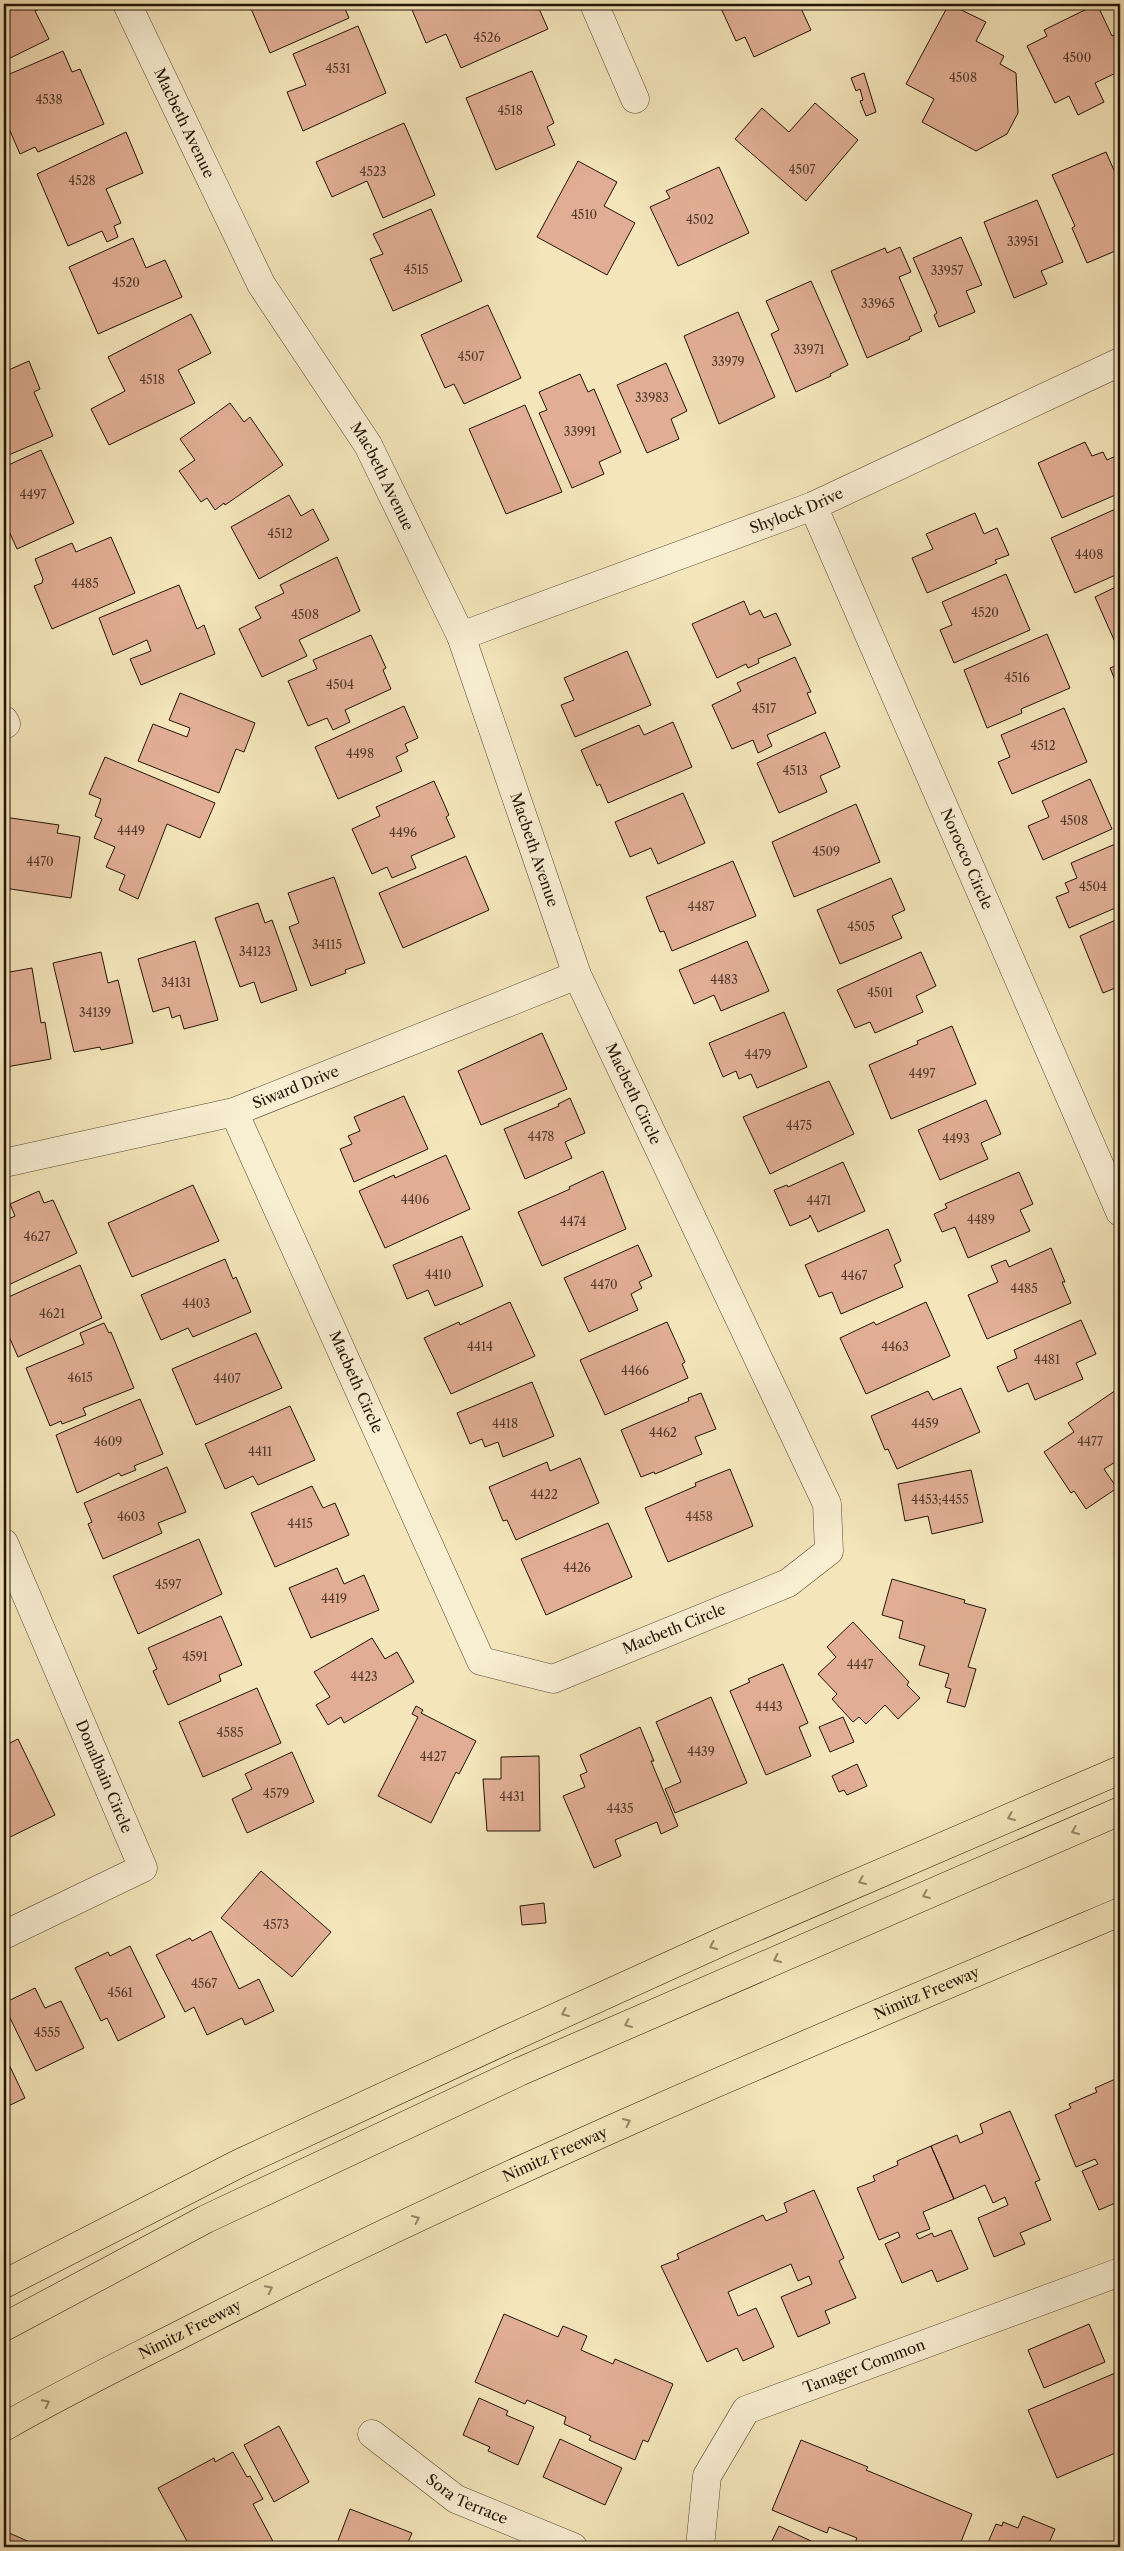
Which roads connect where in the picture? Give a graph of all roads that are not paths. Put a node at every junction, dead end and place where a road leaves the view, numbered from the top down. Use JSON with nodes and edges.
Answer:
{"nodes":[{"id":1,"x":127,"y":4,"type":"edge"},
{"id":2,"x":594,"y":4,"type":"edge"},
{"id":3,"x":634,"y":98,"type":"dead end"},
{"id":4,"x":1120,"y":362,"type":"edge"},
{"id":5,"x":813,"y":506,"type":"junction"},
{"id":6,"x":461,"y":636,"type":"junction"},
{"id":7,"x":577,"y":975,"type":"junction"},
{"id":8,"x":234,"y":1112,"type":"junction"},
{"id":9,"x":4,"y":1163,"type":"edge"},
{"id":10,"x":1120,"y":1212,"type":"edge"},
{"id":11,"x":4,"y":1543,"type":"edge"},
{"id":12,"x":1120,"y":1770,"type":"edge"},
{"id":13,"x":1120,"y":1811,"type":"edge"},
{"id":14,"x":1120,"y":1912,"type":"edge"},
{"id":15,"x":4,"y":1935,"type":"edge"},
{"id":16,"x":1120,"y":2272,"type":"edge"},
{"id":17,"x":4,"y":2284,"type":"edge"},
{"id":18,"x":4,"y":2327,"type":"edge"},
{"id":19,"x":4,"y":2426,"type":"edge"},
{"id":20,"x":372,"y":2434,"type":"dead end"},
{"id":21,"x":573,"y":2547,"type":"edge"},
{"id":22,"x":700,"y":2547,"type":"edge"}],
"edges":[{"from":1,"to":6,"type":"street","name":"Macbeth Avenue"},
{"from":2,"to":3,"type":"street"},
{"from":4,"to":5,"type":"street","name":"Shylock Drive"},
{"from":5,"to":6,"type":"street","name":"Shylock Drive"},
{"from":5,"to":10,"type":"street","name":"Norocco Circle"},
{"from":6,"to":7,"type":"street","name":"Macbeth Avenue"},
{"from":7,"to":8,"type":"street","name":"Siward Drive"},
{"from":7,"to":8,"type":"street","name":"Macbeth Circle"},
{"from":8,"to":9,"type":"street","name":"Siward Drive"},
{"from":11,"to":15,"type":"street","name":"Donalbain Circle"},
{"from":12,"to":17,"type":"highway","one_way":true},
{"from":13,"to":18,"type":"highway","one_way":true},
{"from":19,"to":14,"type":"highway","name":"Nimitz Freeway","one_way":true},
{"from":16,"to":22,"type":"street","name":"Tanager Common"},
{"from":20,"to":21,"type":"street","name":"Sora Terrace"}]}
